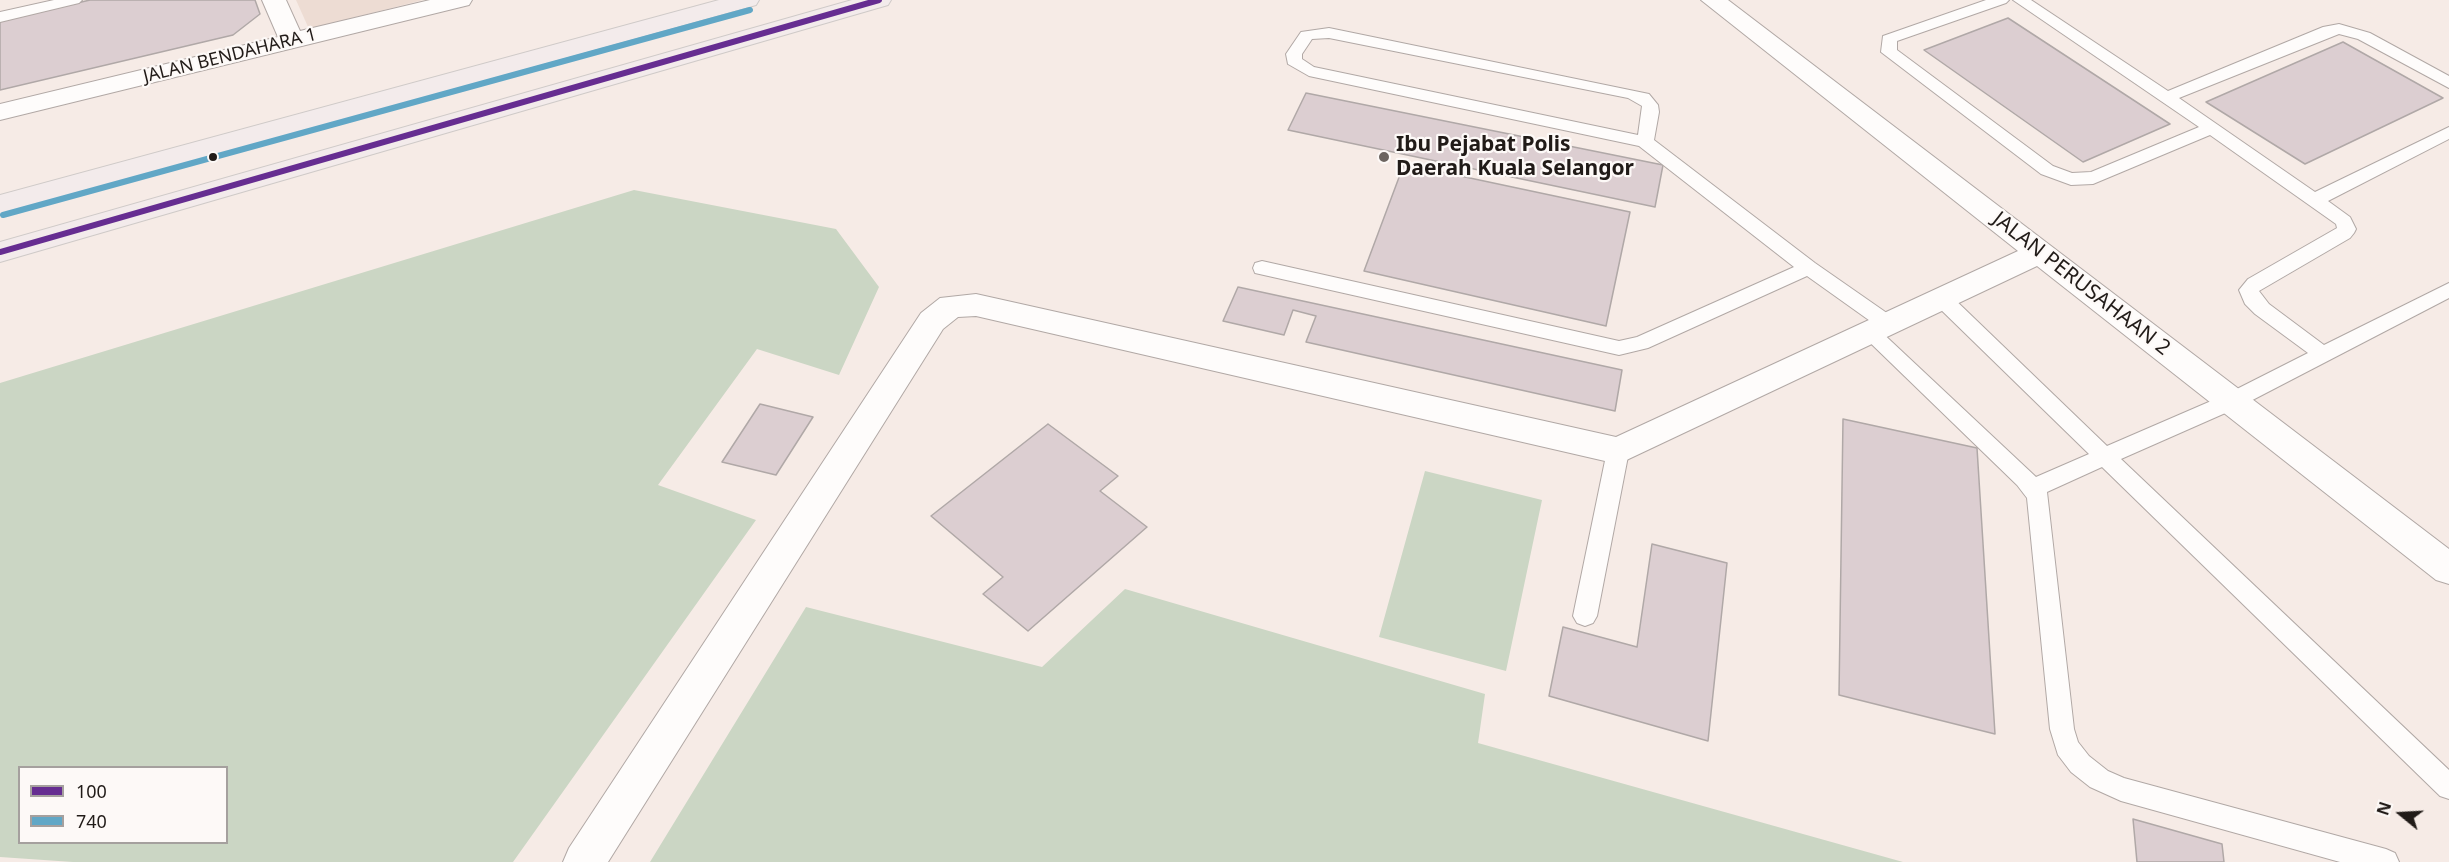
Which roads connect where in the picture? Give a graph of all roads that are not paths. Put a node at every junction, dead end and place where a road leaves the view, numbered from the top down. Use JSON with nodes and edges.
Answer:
{"nodes":[{"id":1,"x":74,"y":0,"type":"edge"},
{"id":2,"x":274,"y":0,"type":"edge"},
{"id":3,"x":460,"y":0,"type":"edge"},
{"id":4,"x":747,"y":0,"type":"edge"},
{"id":5,"x":879,"y":0,"type":"edge"},
{"id":6,"x":1713,"y":0,"type":"edge"},
{"id":7,"x":2001,"y":0,"type":"edge"},
{"id":8,"x":2021,"y":0,"type":"edge"},
{"id":9,"x":0,"y":17,"type":"edge"},
{"id":10,"x":292,"y":41,"type":"junction"},
{"id":11,"x":2449,"y":83,"type":"edge"},
{"id":12,"x":2167,"y":97,"type":"junction"},
{"id":13,"x":0,"y":112,"type":"edge"},
{"id":14,"x":2212,"y":128,"type":"junction"},
{"id":15,"x":2449,"y":132,"type":"edge"},
{"id":16,"x":1645,"y":142,"type":"junction"},
{"id":17,"x":2316,"y":199,"type":"junction"},
{"id":18,"x":0,"y":205,"type":"edge"},
{"id":19,"x":0,"y":252,"type":"edge"},
{"id":20,"x":2040,"y":253,"type":"junction"},
{"id":21,"x":1262,"y":268,"type":"dead end"},
{"id":22,"x":1808,"y":268,"type":"junction"},
{"id":23,"x":2449,"y":290,"type":"edge"},
{"id":24,"x":1941,"y":298,"type":"junction"},
{"id":25,"x":1878,"y":328,"type":"junction"},
{"id":26,"x":2324,"y":355,"type":"junction"},
{"id":27,"x":2232,"y":401,"type":"junction"},
{"id":28,"x":1618,"y":451,"type":"junction"},
{"id":29,"x":2107,"y":457,"type":"junction"},
{"id":30,"x":2033,"y":488,"type":"junction"},
{"id":31,"x":2449,"y":569,"type":"edge"},
{"id":32,"x":1585,"y":616,"type":"dead end"},
{"id":33,"x":2449,"y":787,"type":"edge"},
{"id":34,"x":584,"y":862,"type":"edge"},
{"id":35,"x":2386,"y":862,"type":"edge"}],
"edges":[{"from":1,"to":9,"type":"lane"},
{"from":2,"to":10,"type":"street"},
{"from":3,"to":10,"type":"street","name":"JALAN BENDAHARA 1"},
{"from":4,"to":18,"type":"highway"},
{"from":5,"to":19,"type":"highway"},
{"from":6,"to":20,"type":"street","name":"JALAN PERUSAHAAN 2"},
{"from":7,"to":14,"type":"lane"},
{"from":8,"to":12,"type":"lane"},
{"from":10,"to":13,"type":"street","name":"JALAN BENDAHARA 1"},
{"from":11,"to":12,"type":"lane"},
{"from":12,"to":14,"type":"lane"},
{"from":14,"to":17,"type":"lane"},
{"from":15,"to":17,"type":"lane"},
{"from":16,"to":16,"type":"lane"},
{"from":16,"to":22,"type":"lane"},
{"from":17,"to":26,"type":"lane"},
{"from":20,"to":24,"type":"street"},
{"from":20,"to":27,"type":"street","name":"JALAN PERUSAHAAN 2"},
{"from":21,"to":22,"type":"lane"},
{"from":22,"to":25,"type":"lane"},
{"from":23,"to":26,"type":"lane"},
{"from":24,"to":25,"type":"street"},
{"from":24,"to":29,"type":"lane"},
{"from":25,"to":28,"type":"street"},
{"from":25,"to":30,"type":"lane"},
{"from":26,"to":27,"type":"lane"},
{"from":27,"to":29,"type":"lane"},
{"from":27,"to":31,"type":"street","name":"JALAN PERUSAHAAN 2"},
{"from":28,"to":32,"type":"lane"},
{"from":28,"to":34,"type":"street"},
{"from":29,"to":30,"type":"lane"},
{"from":29,"to":33,"type":"lane"},
{"from":30,"to":35,"type":"lane"}]}
